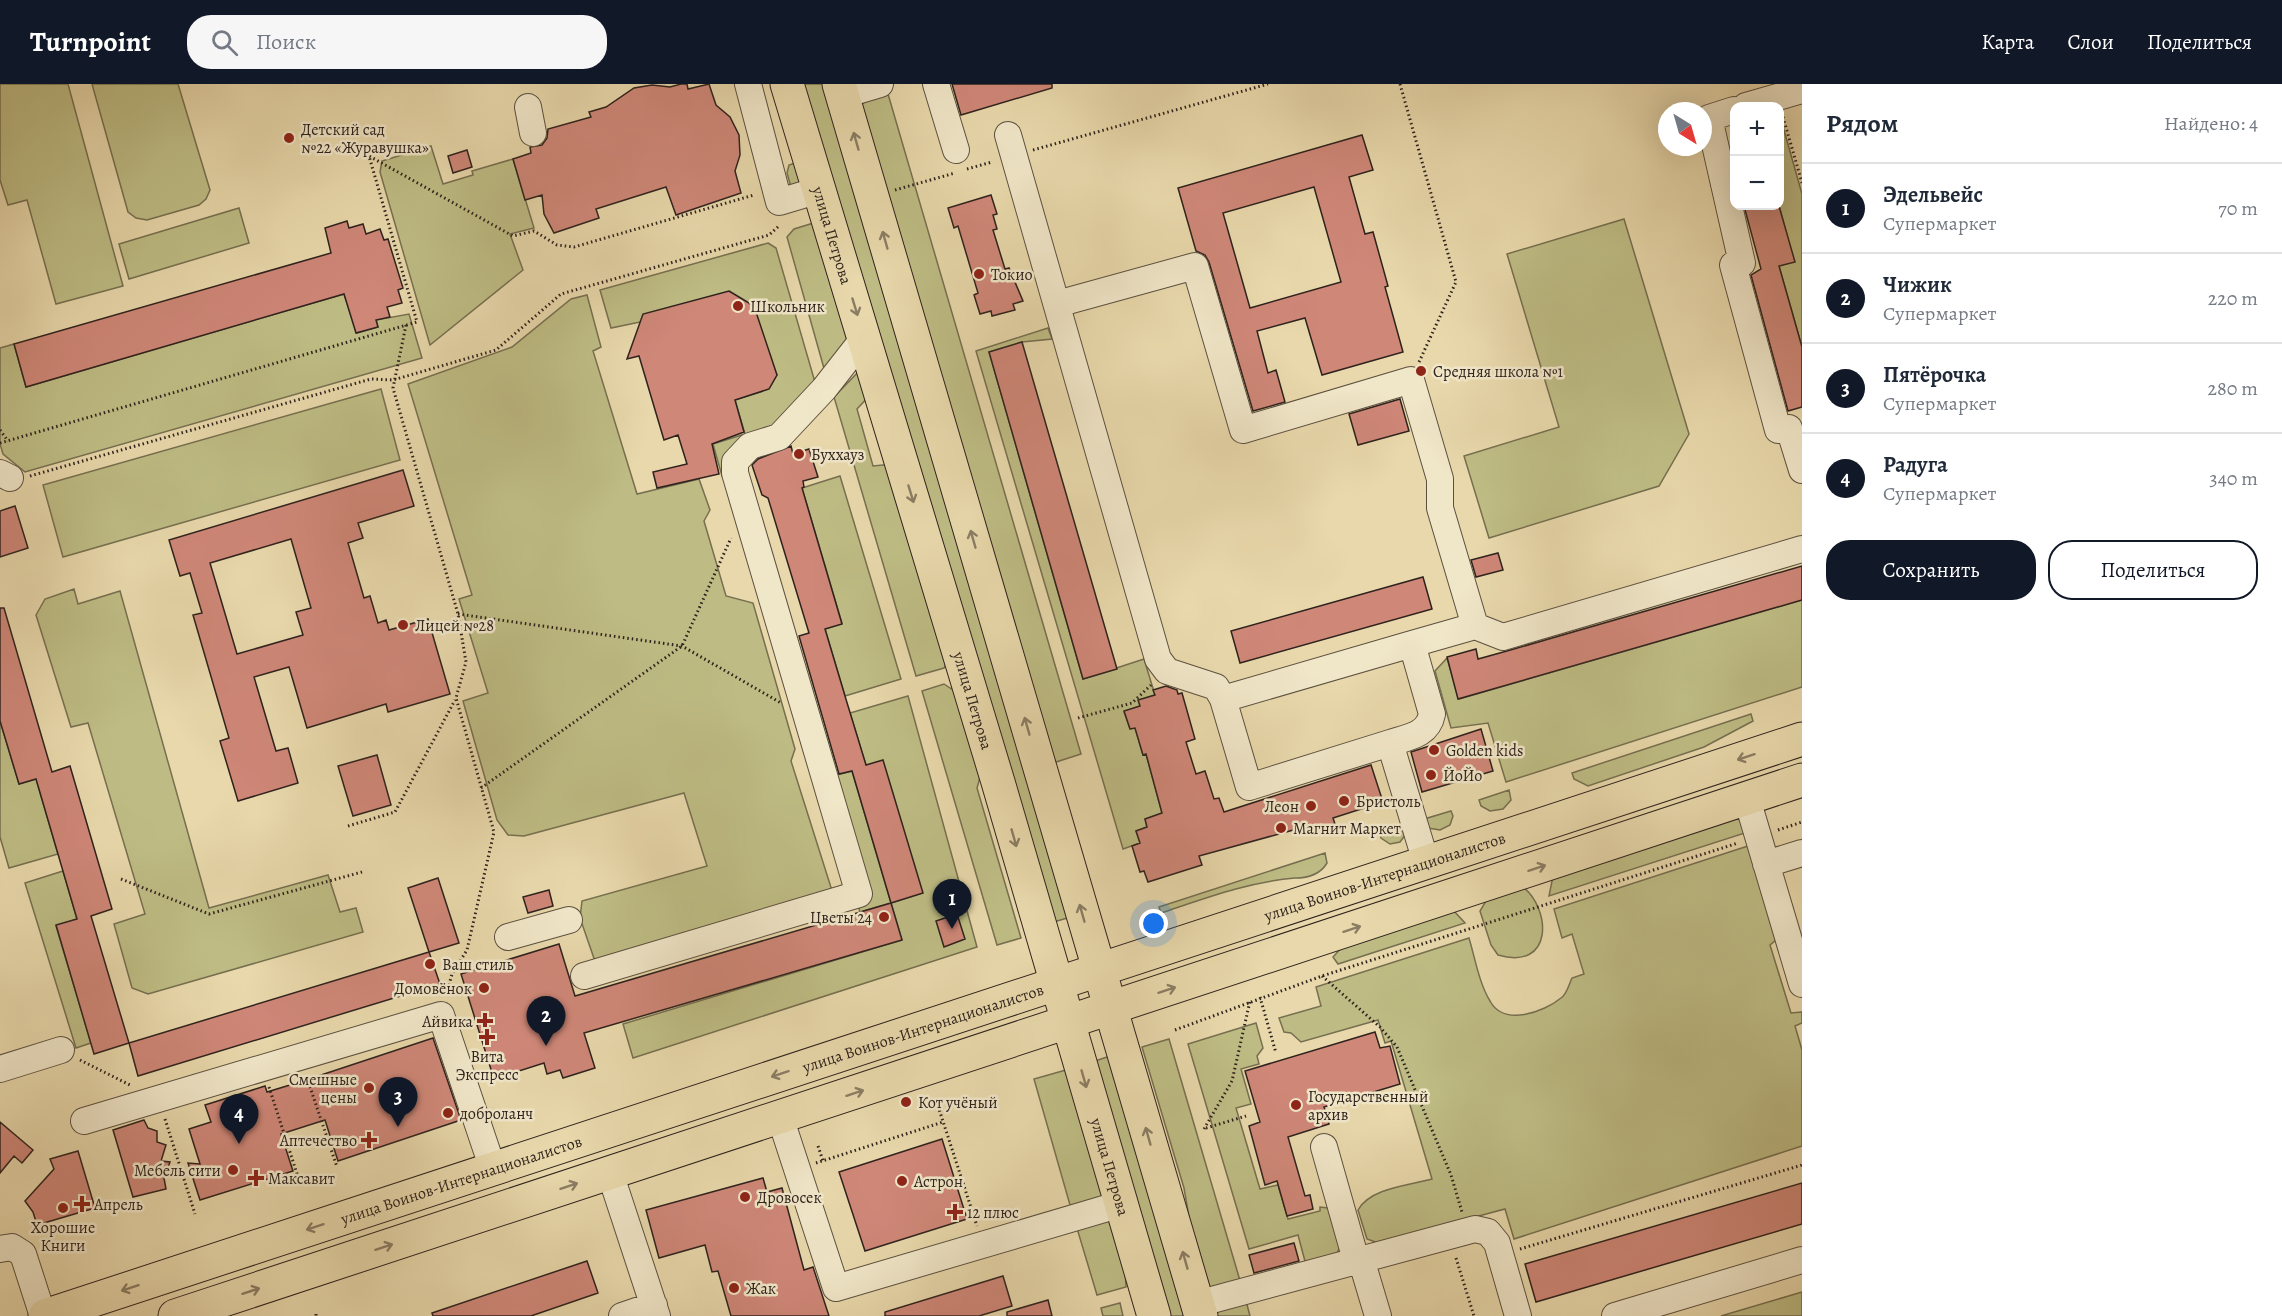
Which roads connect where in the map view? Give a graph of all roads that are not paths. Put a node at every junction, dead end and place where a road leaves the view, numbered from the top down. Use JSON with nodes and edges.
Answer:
{"nodes":[{"id":1,"x":748,"y":84,"type":"edge"},
{"id":2,"x":787,"y":84,"type":"edge"},
{"id":3,"x":880,"y":84,"type":"edge"},
{"id":4,"x":936,"y":84,"type":"edge"},
{"id":5,"x":841,"y":89,"type":"edge"},
{"id":6,"x":1802,"y":90,"type":"edge"},
{"id":7,"x":1760,"y":102,"type":"edge"},
{"id":8,"x":528,"y":107,"type":"dead end"},
{"id":9,"x":1730,"y":111,"type":"edge"},
{"id":10,"x":533,"y":133,"type":"dead end"},
{"id":11,"x":1011,"y":146,"type":"road end"},
{"id":12,"x":956,"y":150,"type":"dead end"},
{"id":13,"x":819,"y":190,"type":"junction"},
{"id":14,"x":1057,"y":304,"type":"junction"},
{"id":15,"x":864,"y":338,"type":"junction"},
{"id":16,"x":1802,"y":470,"type":"edge"},
{"id":17,"x":1802,"y":549,"type":"edge"},
{"id":18,"x":1475,"y":626,"type":"junction"},
{"id":19,"x":1412,"y":644,"type":"junction"},
{"id":20,"x":1223,"y":699,"type":"junction"},
{"id":21,"x":1802,"y":739,"type":"edge"},
{"id":22,"x":1390,"y":743,"type":"junction"},
{"id":23,"x":1802,"y":780,"type":"edge"},
{"id":24,"x":1747,"y":799,"type":"junction"},
{"id":25,"x":1802,"y":853,"type":"edge"},
{"id":26,"x":1426,"y":862,"type":"junction"},
{"id":27,"x":1766,"y":864,"type":"junction"},
{"id":28,"x":569,"y":920,"type":"dead end"},
{"id":29,"x":508,"y":937,"type":"dead end"},
{"id":30,"x":1798,"y":953,"type":"edge"},
{"id":31,"x":1099,"y":969,"type":"junction"},
{"id":32,"x":584,"y":976,"type":"dead end"},
{"id":33,"x":1802,"y":984,"type":"edge"},
{"id":34,"x":1055,"y":985,"type":"junction"},
{"id":35,"x":1111,"y":1009,"type":"junction"},
{"id":36,"x":1068,"y":1023,"type":"junction"},
{"id":37,"x":61,"y":1050,"type":"dead end"},
{"id":38,"x":0,"y":1069,"type":"edge"},
{"id":39,"x":780,"y":1117,"type":"junction"},
{"id":40,"x":84,"y":1121,"type":"dead end"},
{"id":41,"x":1324,"y":1147,"type":"dead end"},
{"id":42,"x":493,"y":1169,"type":"junction"},
{"id":43,"x":610,"y":1173,"type":"junction"},
{"id":44,"x":1121,"y":1204,"type":"junction"},
{"id":45,"x":0,"y":1249,"type":"edge"},
{"id":46,"x":1358,"y":1259,"type":"junction"},
{"id":47,"x":1802,"y":1260,"type":"edge"},
{"id":48,"x":656,"y":1310,"type":"edge"},
{"id":49,"x":1199,"y":1310,"type":"edge"},
{"id":50,"x":44,"y":1316,"type":"edge"},
{"id":51,"x":175,"y":1316,"type":"edge"},
{"id":52,"x":622,"y":1316,"type":"edge"},
{"id":53,"x":1154,"y":1316,"type":"edge"},
{"id":54,"x":1378,"y":1316,"type":"edge"},
{"id":55,"x":1518,"y":1316,"type":"edge"},
{"id":56,"x":1615,"y":1316,"type":"edge"}],
"edges":[{"from":1,"to":13,"type":"lane"},
{"from":2,"to":13,"type":"main road","name":"улица Петрова"},
{"from":3,"to":5,"type":"lane"},
{"from":4,"to":12,"type":"lane"},
{"from":31,"to":5,"type":"main road","one_way":true},
{"from":6,"to":7,"type":"lane"},
{"from":8,"to":10,"type":"lane"},
{"from":9,"to":16,"type":"lane"},
{"from":11,"to":14,"type":"lane"},
{"from":13,"to":15,"type":"main road","name":"улица Петрова","one_way":true},
{"from":14,"to":18,"type":"lane"},
{"from":14,"to":20,"type":"lane"},
{"from":15,"to":32,"type":"lane"},
{"from":15,"to":34,"type":"main road","name":"улица Петрова","one_way":true},
{"from":17,"to":18,"type":"lane"},
{"from":18,"to":19,"type":"lane"},
{"from":19,"to":20,"type":"lane"},
{"from":19,"to":22,"type":"lane"},
{"from":20,"to":22,"type":"lane"},
{"from":21,"to":26,"type":"main road","name":"улица Воинов-Интернационалистов","one_way":true},
{"from":22,"to":26,"type":"lane"},
{"from":23,"to":24,"type":"main road"},
{"from":24,"to":27,"type":"lane"},
{"from":35,"to":24,"type":"main road","one_way":true},
{"from":25,"to":27,"type":"lane"},
{"from":26,"to":31,"type":"main road","name":"улица Воинов-Интернационалистов"},
{"from":27,"to":30,"type":"lane"},
{"from":28,"to":29,"type":"lane"},
{"from":30,"to":33,"type":"lane"},
{"from":31,"to":34,"type":"main road","name":"улица Воинов-Интернационалистов"},
{"from":31,"to":35,"type":"main road"},
{"from":34,"to":36,"type":"main road","name":"улица Петрова"},
{"from":34,"to":42,"type":"main road","name":"улица Воинов-Интернационалистов","one_way":true},
{"from":35,"to":36,"type":"main road"},
{"from":49,"to":35,"type":"main road","one_way":true},
{"from":39,"to":36,"type":"main road","one_way":true},
{"from":36,"to":44,"type":"main road","name":"улица Петрова","one_way":true},
{"from":37,"to":38,"type":"lane"},
{"from":39,"to":43,"type":"main road"},
{"from":39,"to":44,"type":"lane"},
{"from":40,"to":42,"type":"lane"},
{"from":41,"to":46,"type":"lane"},
{"from":42,"to":50,"type":"main road","name":"улица Воинов-Интернационалистов","one_way":true},
{"from":43,"to":48,"type":"lane"},
{"from":51,"to":43,"type":"main road","one_way":true},
{"from":44,"to":53,"type":"main road","name":"улица Петрова"},
{"from":45,"to":50,"type":"lane"},
{"from":46,"to":49,"type":"lane"},
{"from":46,"to":54,"type":"lane"},
{"from":46,"to":55,"type":"lane"},
{"from":47,"to":56,"type":"lane"},
{"from":48,"to":52,"type":"lane"}]}
